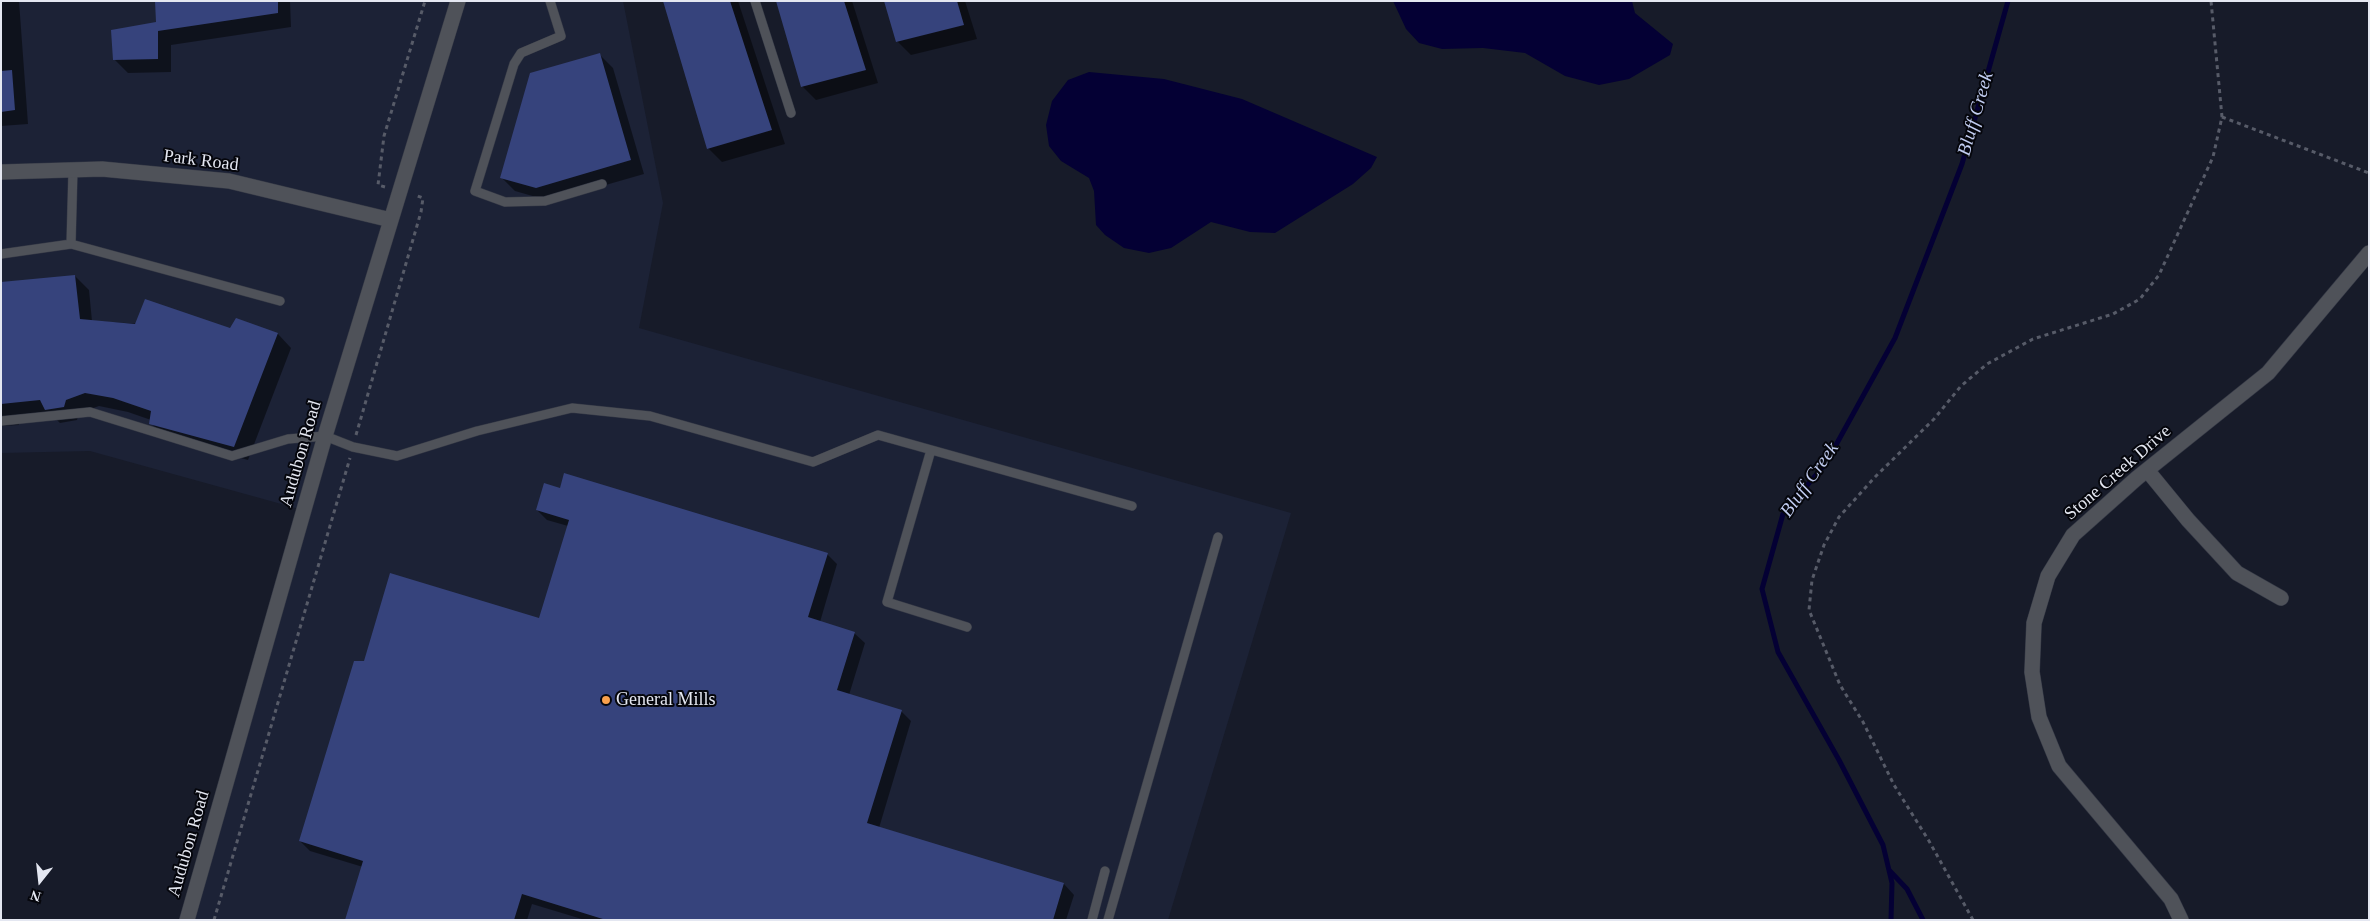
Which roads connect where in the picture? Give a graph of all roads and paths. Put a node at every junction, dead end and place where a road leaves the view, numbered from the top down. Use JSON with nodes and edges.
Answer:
{"nodes":[{"id":1,"x":458,"y":1,"type":"edge"},
{"id":2,"x":550,"y":1,"type":"edge"},
{"id":3,"x":755,"y":1,"type":"edge"},
{"id":4,"x":2211,"y":1,"type":"edge"},
{"id":5,"x":791,"y":113,"type":"dead end"},
{"id":6,"x":2222,"y":117,"type":"junction"},
{"id":7,"x":73,"y":170,"type":"junction"},
{"id":8,"x":1,"y":172,"type":"edge"},
{"id":9,"x":2369,"y":173,"type":"edge"},
{"id":10,"x":602,"y":184,"type":"dead end"},
{"id":11,"x":392,"y":220,"type":"junction"},
{"id":12,"x":72,"y":244,"type":"junction"},
{"id":13,"x":2369,"y":253,"type":"edge"},
{"id":14,"x":1,"y":254,"type":"edge"},
{"id":15,"x":280,"y":301,"type":"dead end"},
{"id":16,"x":1,"y":421,"type":"edge"},
{"id":17,"x":325,"y":436,"type":"junction"},
{"id":18,"x":931,"y":450,"type":"junction"},
{"id":19,"x":2147,"y":470,"type":"junction"},
{"id":20,"x":1132,"y":506,"type":"dead end"},
{"id":21,"x":1218,"y":537,"type":"dead end"},
{"id":22,"x":2281,"y":598,"type":"dead end"},
{"id":23,"x":967,"y":627,"type":"dead end"},
{"id":24,"x":1105,"y":871,"type":"dead end"},
{"id":25,"x":187,"y":920,"type":"edge"},
{"id":26,"x":1092,"y":920,"type":"edge"},
{"id":27,"x":1108,"y":920,"type":"edge"},
{"id":28,"x":1974,"y":920,"type":"edge"},
{"id":29,"x":2181,"y":920,"type":"edge"}],
"edges":[{"from":1,"to":11,"type":"street","name":"Audubon Road"},
{"from":2,"to":10,"type":"lane"},
{"from":3,"to":5,"type":"lane"},
{"from":4,"to":6,"type":"path"},
{"from":6,"to":9,"type":"path"},
{"from":6,"to":28,"type":"path"},
{"from":7,"to":8,"type":"street","name":"Park Road"},
{"from":7,"to":11,"type":"street","name":"Park Road"},
{"from":7,"to":12,"type":"lane"},
{"from":11,"to":17,"type":"street","name":"Audubon Road"},
{"from":12,"to":14,"type":"lane"},
{"from":12,"to":15,"type":"lane"},
{"from":13,"to":19,"type":"street","name":"Stone Creek Drive"},
{"from":16,"to":17,"type":"lane"},
{"from":17,"to":18,"type":"lane"},
{"from":17,"to":25,"type":"street","name":"Audubon Road"},
{"from":18,"to":20,"type":"lane"},
{"from":18,"to":23,"type":"lane"},
{"from":19,"to":22,"type":"street"},
{"from":19,"to":29,"type":"street","name":"Stone Creek Drive"},
{"from":21,"to":27,"type":"lane"},
{"from":24,"to":26,"type":"lane"}]}
